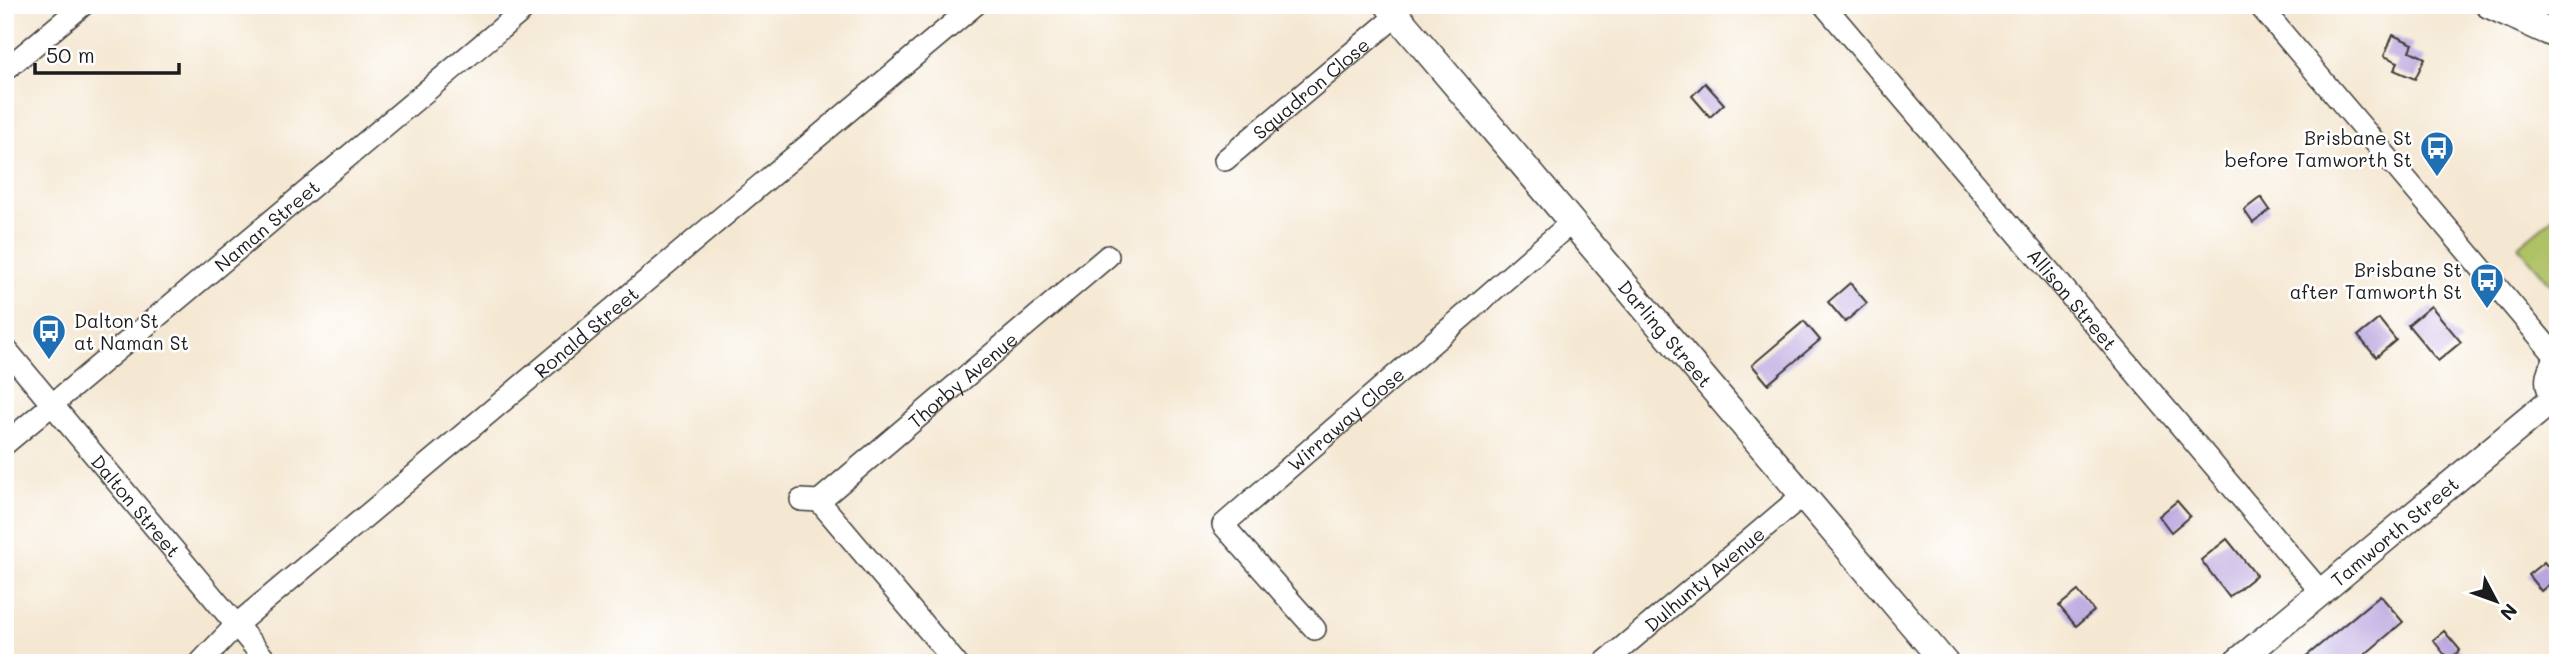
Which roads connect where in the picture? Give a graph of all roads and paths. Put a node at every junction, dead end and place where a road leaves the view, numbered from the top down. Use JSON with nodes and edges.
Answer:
{"nodes":[{"id":1,"x":83,"y":5,"type":"edge"},
{"id":2,"x":529,"y":5,"type":"edge"},
{"id":3,"x":975,"y":5,"type":"edge"},
{"id":4,"x":1824,"y":5,"type":"edge"},
{"id":5,"x":2259,"y":5,"type":"edge"},
{"id":6,"x":2488,"y":5,"type":"edge"},
{"id":7,"x":1392,"y":10,"type":"edge"},
{"id":8,"x":2558,"y":37,"type":"edge"},
{"id":9,"x":5,"y":70,"type":"edge"},
{"id":10,"x":1225,"y":160,"type":"dead end"},
{"id":11,"x":1573,"y":221,"type":"junction"},
{"id":12,"x":1108,"y":256,"type":"dead end"},
{"id":13,"x":5,"y":348,"type":"edge"},
{"id":14,"x":2558,"y":360,"type":"edge"},
{"id":15,"x":2556,"y":399,"type":"edge"},
{"id":16,"x":52,"y":405,"type":"junction"},
{"id":17,"x":5,"y":444,"type":"edge"},
{"id":18,"x":1804,"y":494,"type":"junction"},
{"id":19,"x":2321,"y":592,"type":"junction"},
{"id":20,"x":236,"y":625,"type":"junction"},
{"id":21,"x":1315,"y":629,"type":"dead end"},
{"id":22,"x":200,"y":663,"type":"edge"},
{"id":23,"x":268,"y":663,"type":"edge"},
{"id":24,"x":956,"y":663,"type":"edge"},
{"id":25,"x":1604,"y":663,"type":"edge"},
{"id":26,"x":1945,"y":663,"type":"edge"},
{"id":27,"x":2236,"y":663,"type":"edge"}],
"edges":[{"from":1,"to":9,"type":"street"},
{"from":2,"to":16,"type":"street","name":"Naman Street"},
{"from":3,"to":20,"type":"street","name":"Ronald Street"},
{"from":4,"to":19,"type":"street","name":"Allison Street"},
{"from":5,"to":14,"type":"street"},
{"from":6,"to":8,"type":"street"},
{"from":7,"to":10,"type":"street","name":"Squadron Close"},
{"from":7,"to":11,"type":"street","name":"Darling Street"},
{"from":11,"to":18,"type":"street","name":"Darling Street"},
{"from":11,"to":21,"type":"street","name":"Wirraway Close"},
{"from":12,"to":24,"type":"street","name":"Thorby Avenue"},
{"from":13,"to":16,"type":"street","name":"Dalton Street"},
{"from":14,"to":15,"type":"street"},
{"from":15,"to":19,"type":"street","name":"Tamworth Street"},
{"from":16,"to":17,"type":"street","name":"Naman Street"},
{"from":16,"to":20,"type":"street","name":"Dalton Street"},
{"from":18,"to":25,"type":"street","name":"Dulhunty Avenue"},
{"from":18,"to":26,"type":"street","name":"Darling Street"},
{"from":19,"to":27,"type":"street","name":"Tamworth Street"},
{"from":20,"to":22,"type":"street","name":"Ronald Street"},
{"from":20,"to":23,"type":"street","name":"Dalton Street"}]}
